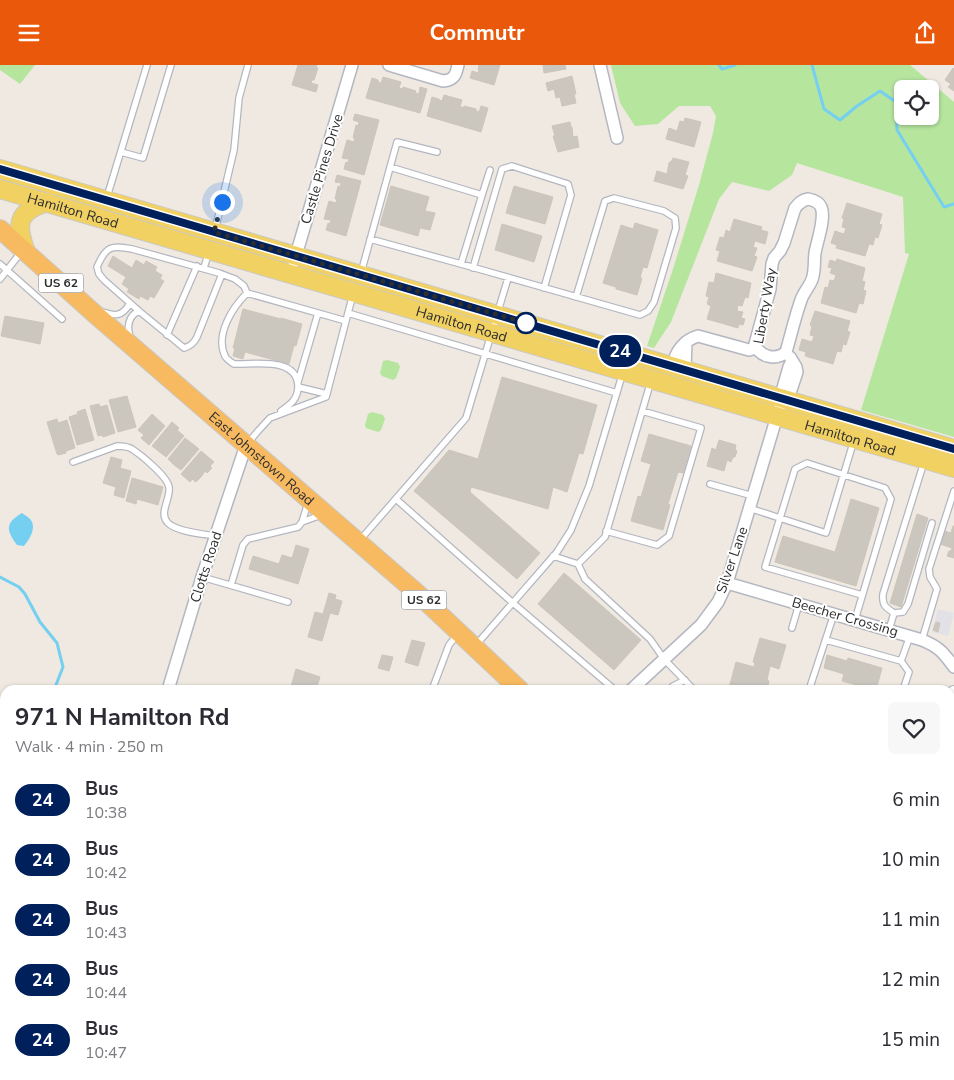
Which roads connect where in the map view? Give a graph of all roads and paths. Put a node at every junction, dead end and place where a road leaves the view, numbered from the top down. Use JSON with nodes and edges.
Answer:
{"nodes":[{"id":1,"x":146,"y":65,"type":"edge"},
{"id":2,"x":171,"y":65,"type":"edge"},
{"id":3,"x":248,"y":65,"type":"edge"},
{"id":4,"x":352,"y":65,"type":"edge"},
{"id":5,"x":390,"y":65,"type":"edge"},
{"id":6,"x":458,"y":65,"type":"edge"},
{"id":7,"x":600,"y":65,"type":"edge"},
{"id":8,"x":617,"y":138,"type":"dead end"},
{"id":9,"x":120,"y":151,"type":"junction"},
{"id":10,"x":437,"y":152,"type":"dead end"},
{"id":11,"x":390,"y":167,"type":"junction"},
{"id":12,"x":0,"y":169,"type":"edge"},
{"id":13,"x":490,"y":170,"type":"dead end"},
{"id":14,"x":0,"y":189,"type":"edge"},
{"id":15,"x":482,"y":195,"type":"junction"},
{"id":16,"x":106,"y":200,"type":"junction"},
{"id":17,"x":48,"y":203,"type":"junction"},
{"id":18,"x":0,"y":229,"type":"edge"},
{"id":19,"x":214,"y":232,"type":"junction"},
{"id":20,"x":370,"y":239,"type":"junction"},
{"id":21,"x":209,"y":249,"type":"junction"},
{"id":22,"x":25,"y":251,"type":"junction"},
{"id":23,"x":296,"y":256,"type":"junction"},
{"id":24,"x":0,"y":264,"type":"edge"},
{"id":25,"x":461,"y":264,"type":"junction"},
{"id":26,"x":197,"y":266,"type":"junction"},
{"id":27,"x":204,"y":268,"type":"junction"},
{"id":28,"x":473,"y":268,"type":"junction"},
{"id":29,"x":7,"y":270,"type":"junction"},
{"id":30,"x":290,"y":273,"type":"junction"},
{"id":31,"x":222,"y":274,"type":"junction"},
{"id":32,"x":360,"y":275,"type":"junction"},
{"id":33,"x":508,"y":278,"type":"junction"},
{"id":34,"x":0,"y":279,"type":"edge"},
{"id":35,"x":544,"y":288,"type":"junction"},
{"id":36,"x":353,"y":292,"type":"junction"},
{"id":37,"x":247,"y":293,"type":"junction"},
{"id":38,"x":576,"y":297,"type":"junction"},
{"id":39,"x":130,"y":303,"type":"junction"},
{"id":40,"x":87,"y":306,"type":"junction"},
{"id":41,"x":139,"y":311,"type":"junction"},
{"id":42,"x":318,"y":313,"type":"junction"},
{"id":43,"x":348,"y":313,"type":"junction"},
{"id":44,"x":498,"y":315,"type":"junction"},
{"id":45,"x":62,"y":319,"type":"dead end"},
{"id":46,"x":346,"y":321,"type":"junction"},
{"id":47,"x":493,"y":333,"type":"junction"},
{"id":48,"x":167,"y":335,"type":"junction"},
{"id":49,"x":133,"y":347,"type":"junction"},
{"id":50,"x":756,"y":348,"type":"junction"},
{"id":51,"x":486,"y":353,"type":"junction"},
{"id":52,"x":629,"y":353,"type":"junction"},
{"id":53,"x":789,"y":356,"type":"junction"},
{"id":54,"x":679,"y":368,"type":"junction"},
{"id":55,"x":624,"y":371,"type":"junction"},
{"id":56,"x":652,"y":379,"type":"junction"},
{"id":57,"x":298,"y":385,"type":"junction"},
{"id":58,"x":618,"y":393,"type":"junction"},
{"id":59,"x":327,"y":394,"type":"junction"},
{"id":60,"x":782,"y":398,"type":"junction"},
{"id":61,"x":642,"y":411,"type":"junction"},
{"id":62,"x":276,"y":416,"type":"junction"},
{"id":63,"x":777,"y":416,"type":"junction"},
{"id":64,"x":855,"y":439,"type":"junction"},
{"id":65,"x":246,"y":445,"type":"junction"},
{"id":66,"x":954,"y":449,"type":"edge"},
{"id":67,"x":925,"y":459,"type":"junction"},
{"id":68,"x":73,"y":462,"type":"dead end"},
{"id":69,"x":954,"y":468,"type":"edge"},
{"id":70,"x":844,"y":475,"type":"junction"},
{"id":71,"x":710,"y":483,"type":"dead end"},
{"id":72,"x":954,"y":491,"type":"edge"},
{"id":73,"x":753,"y":496,"type":"junction"},
{"id":74,"x":309,"y":498,"type":"junction"},
{"id":75,"x":396,"y":499,"type":"junction"},
{"id":76,"x":749,"y":508,"type":"junction"},
{"id":77,"x":325,"y":513,"type":"junction"},
{"id":78,"x":779,"y":518,"type":"junction"},
{"id":79,"x":302,"y":522,"type":"junction"},
{"id":80,"x":932,"y":523,"type":"dead end"},
{"id":81,"x":606,"y":531,"type":"junction"},
{"id":82,"x":216,"y":536,"type":"junction"},
{"id":83,"x":359,"y":542,"type":"junction"},
{"id":84,"x":553,"y":556,"type":"junction"},
{"id":85,"x":578,"y":564,"type":"junction"},
{"id":86,"x":202,"y":577,"type":"junction"},
{"id":87,"x":726,"y":583,"type":"junction"},
{"id":88,"x":231,"y":585,"type":"junction"},
{"id":89,"x":862,"y":595,"type":"junction"},
{"id":90,"x":288,"y":602,"type":"dead end"},
{"id":91,"x":513,"y":603,"type":"junction"},
{"id":92,"x":799,"y":604,"type":"junction"},
{"id":93,"x":894,"y":613,"type":"junction"},
{"id":94,"x":834,"y":614,"type":"junction"},
{"id":95,"x":855,"y":620,"type":"junction"},
{"id":96,"x":792,"y":628,"type":"dead end"},
{"id":97,"x":889,"y":630,"type":"junction"},
{"id":98,"x":459,"y":633,"type":"junction"},
{"id":99,"x":910,"y":636,"type":"junction"},
{"id":100,"x":826,"y":640,"type":"junction"},
{"id":101,"x":922,"y":640,"type":"junction"},
{"id":102,"x":475,"y":647,"type":"junction"},
{"id":103,"x":664,"y":659,"type":"junction"},
{"id":104,"x":901,"y":661,"type":"junction"},
{"id":105,"x":954,"y":667,"type":"edge"},
{"id":106,"x":685,"y":680,"type":"junction"},
{"id":107,"x":170,"y":685,"type":"edge"},
{"id":108,"x":434,"y":685,"type":"edge"},
{"id":109,"x":515,"y":685,"type":"edge"},
{"id":110,"x":609,"y":685,"type":"edge"},
{"id":111,"x":636,"y":685,"type":"edge"},
{"id":112,"x":675,"y":685,"type":"edge"},
{"id":113,"x":690,"y":685,"type":"edge"},
{"id":114,"x":811,"y":685,"type":"edge"},
{"id":115,"x":905,"y":685,"type":"edge"},
{"id":116,"x":117,"y":1080,"type":"edge"},
{"id":117,"x":124,"y":1080,"type":"edge"}],
"edges":[{"from":1,"to":9,"type":"lane"},
{"from":2,"to":9,"type":"lane"},
{"from":3,"to":19,"type":"lane"},
{"from":4,"to":23,"type":"street","name":"Castle Pines Drive"},
{"from":5,"to":6,"type":"street"},
{"from":7,"to":8,"type":"street"},
{"from":9,"to":16,"type":"lane"},
{"from":10,"to":11,"type":"lane"},
{"from":11,"to":15,"type":"lane"},
{"from":11,"to":20,"type":"lane"},
{"from":12,"to":16,"type":"main road","name":"Hamilton Road"},
{"from":13,"to":15,"type":"lane"},
{"from":14,"to":17,"type":"main road","name":"Hamilton Road"},
{"from":15,"to":25,"type":"lane"},
{"from":16,"to":19,"type":"main road","name":"Hamilton Road"},
{"from":17,"to":21,"type":"main road","name":"Hamilton Road"},
{"from":17,"to":22,"type":"main road"},
{"from":18,"to":22,"type":"highway","name":"East Johnstown Road","number":"US 62"},
{"from":19,"to":21,"type":"lane"},
{"from":19,"to":23,"type":"main road","name":"Hamilton Road"},
{"from":20,"to":25,"type":"lane"},
{"from":20,"to":32,"type":"lane"},
{"from":21,"to":27,"type":"lane"},
{"from":21,"to":30,"type":"main road","name":"Hamilton Road"},
{"from":22,"to":29,"type":"lane"},
{"from":22,"to":40,"type":"highway","name":"East Johnstown Road","number":"US 62"},
{"from":23,"to":30,"type":"street","name":"Castle Pines Drive"},
{"from":23,"to":32,"type":"main road","name":"Hamilton Road"},
{"from":24,"to":29,"type":"lane"},
{"from":25,"to":28,"type":"lane"},
{"from":26,"to":27,"type":"lane"},
{"from":26,"to":39,"type":"lane"},
{"from":26,"to":48,"type":"lane"},
{"from":27,"to":31,"type":"lane"},
{"from":28,"to":33,"type":"lane"},
{"from":28,"to":35,"type":"lane"},
{"from":29,"to":34,"type":"lane"},
{"from":29,"to":45,"type":"lane"},
{"from":30,"to":36,"type":"main road","name":"Hamilton Road"},
{"from":31,"to":37,"type":"lane"},
{"from":31,"to":48,"type":"lane"},
{"from":32,"to":44,"type":"main road","name":"Hamilton Road"},
{"from":33,"to":35,"type":"lane"},
{"from":33,"to":44,"type":"lane"},
{"from":35,"to":38,"type":"lane"},
{"from":36,"to":43,"type":"lane"},
{"from":36,"to":47,"type":"main road","name":"Hamilton Road"},
{"from":37,"to":42,"type":"lane"},
{"from":37,"to":57,"type":"lane"},
{"from":38,"to":38,"type":"lane"},
{"from":39,"to":40,"type":"lane"},
{"from":39,"to":41,"type":"lane"},
{"from":40,"to":49,"type":"highway","name":"East Johnstown Road","number":"US 62"},
{"from":41,"to":48,"type":"lane"},
{"from":41,"to":49,"type":"lane"},
{"from":42,"to":46,"type":"lane"},
{"from":42,"to":57,"type":"lane"},
{"from":43,"to":46,"type":"lane"},
{"from":43,"to":51,"type":"lane"},
{"from":44,"to":47,"type":"lane"},
{"from":44,"to":52,"type":"main road","name":"Hamilton Road"},
{"from":46,"to":59,"type":"lane"},
{"from":47,"to":51,"type":"lane"},
{"from":47,"to":55,"type":"main road","name":"Hamilton Road"},
{"from":49,"to":65,"type":"highway","name":"East Johnstown Road","number":"US 62"},
{"from":50,"to":53,"type":"street","name":"Liberty Way"},
{"from":50,"to":53,"type":"street","name":"Liberty Way"},
{"from":50,"to":54,"type":"street"},
{"from":51,"to":58,"type":"lane"},
{"from":51,"to":75,"type":"lane"},
{"from":52,"to":54,"type":"main road","name":"Hamilton Road"},
{"from":52,"to":55,"type":"lane"},
{"from":53,"to":60,"type":"street","name":"Liberty Way"},
{"from":54,"to":60,"type":"main road","name":"Hamilton Road"},
{"from":55,"to":56,"type":"main road","name":"Hamilton Road"},
{"from":55,"to":58,"type":"lane"},
{"from":56,"to":61,"type":"lane"},
{"from":56,"to":63,"type":"main road","name":"Hamilton Road"},
{"from":57,"to":59,"type":"lane"},
{"from":57,"to":62,"type":"lane"},
{"from":58,"to":84,"type":"lane"},
{"from":59,"to":62,"type":"lane"},
{"from":60,"to":63,"type":"street","name":"Silver Lane"},
{"from":60,"to":66,"type":"main road","name":"Hamilton Road"},
{"from":61,"to":81,"type":"lane"},
{"from":61,"to":81,"type":"lane"},
{"from":62,"to":65,"type":"lane"},
{"from":63,"to":64,"type":"main road","name":"Hamilton Road"},
{"from":63,"to":73,"type":"street","name":"Silver Lane"},
{"from":64,"to":67,"type":"main road","name":"Hamilton Road"},
{"from":64,"to":70,"type":"lane"},
{"from":65,"to":74,"type":"highway","name":"East Johnstown Road","number":"US 62"},
{"from":65,"to":82,"type":"street","name":"Clotts Road"},
{"from":67,"to":69,"type":"main road","name":"Hamilton Road"},
{"from":67,"to":93,"type":"lane"},
{"from":68,"to":82,"type":"lane"},
{"from":70,"to":78,"type":"lane"},
{"from":70,"to":78,"type":"lane"},
{"from":70,"to":89,"type":"lane"},
{"from":71,"to":73,"type":"lane"},
{"from":72,"to":101,"type":"lane"},
{"from":73,"to":76,"type":"street","name":"Silver Lane"},
{"from":74,"to":77,"type":"highway","name":"East Johnstown Road","number":"US 62"},
{"from":74,"to":79,"type":"lane"},
{"from":75,"to":83,"type":"lane"},
{"from":75,"to":91,"type":"lane"},
{"from":76,"to":78,"type":"lane"},
{"from":76,"to":87,"type":"street","name":"Silver Lane"},
{"from":77,"to":79,"type":"lane"},
{"from":77,"to":83,"type":"highway","name":"East Johnstown Road","number":"US 62"},
{"from":78,"to":89,"type":"lane"},
{"from":79,"to":88,"type":"lane"},
{"from":80,"to":93,"type":"lane"},
{"from":81,"to":85,"type":"lane"},
{"from":82,"to":86,"type":"street","name":"Clotts Road"},
{"from":83,"to":98,"type":"highway","name":"East Johnstown Road","number":"US 62"},
{"from":84,"to":85,"type":"lane"},
{"from":84,"to":91,"type":"lane"},
{"from":85,"to":103,"type":"lane"},
{"from":86,"to":88,"type":"lane"},
{"from":86,"to":107,"type":"street","name":"Clotts Road"},
{"from":87,"to":92,"type":"street","name":"Beecher Crossing"},
{"from":87,"to":103,"type":"street","name":"Silver Lane"},
{"from":88,"to":90,"type":"lane"},
{"from":89,"to":95,"type":"lane"},
{"from":91,"to":102,"type":"lane"},
{"from":91,"to":110,"type":"lane"},
{"from":92,"to":94,"type":"street","name":"Beecher Crossing"},
{"from":92,"to":96,"type":"lane"},
{"from":93,"to":97,"type":"lane"},
{"from":94,"to":95,"type":"street","name":"Beecher Crossing"},
{"from":94,"to":100,"type":"lane"},
{"from":95,"to":97,"type":"street","name":"Beecher Crossing"},
{"from":97,"to":99,"type":"street","name":"Beecher Crossing"},
{"from":98,"to":102,"type":"highway","name":"East Johnstown Road","number":"US 62"},
{"from":98,"to":108,"type":"lane"},
{"from":99,"to":101,"type":"street","name":"Beecher Crossing"},
{"from":99,"to":104,"type":"lane"},
{"from":100,"to":104,"type":"lane"},
{"from":100,"to":114,"type":"lane"},
{"from":101,"to":105,"type":"street","name":"Beecher Crossing"},
{"from":102,"to":109,"type":"highway","name":"East Johnstown Road","number":"US 62"},
{"from":103,"to":106,"type":"lane"},
{"from":103,"to":111,"type":"street","name":"Silver Lane"},
{"from":104,"to":115,"type":"lane"},
{"from":106,"to":112,"type":"lane"},
{"from":106,"to":113,"type":"lane"},
{"from":116,"to":117,"type":"lane"}]}
